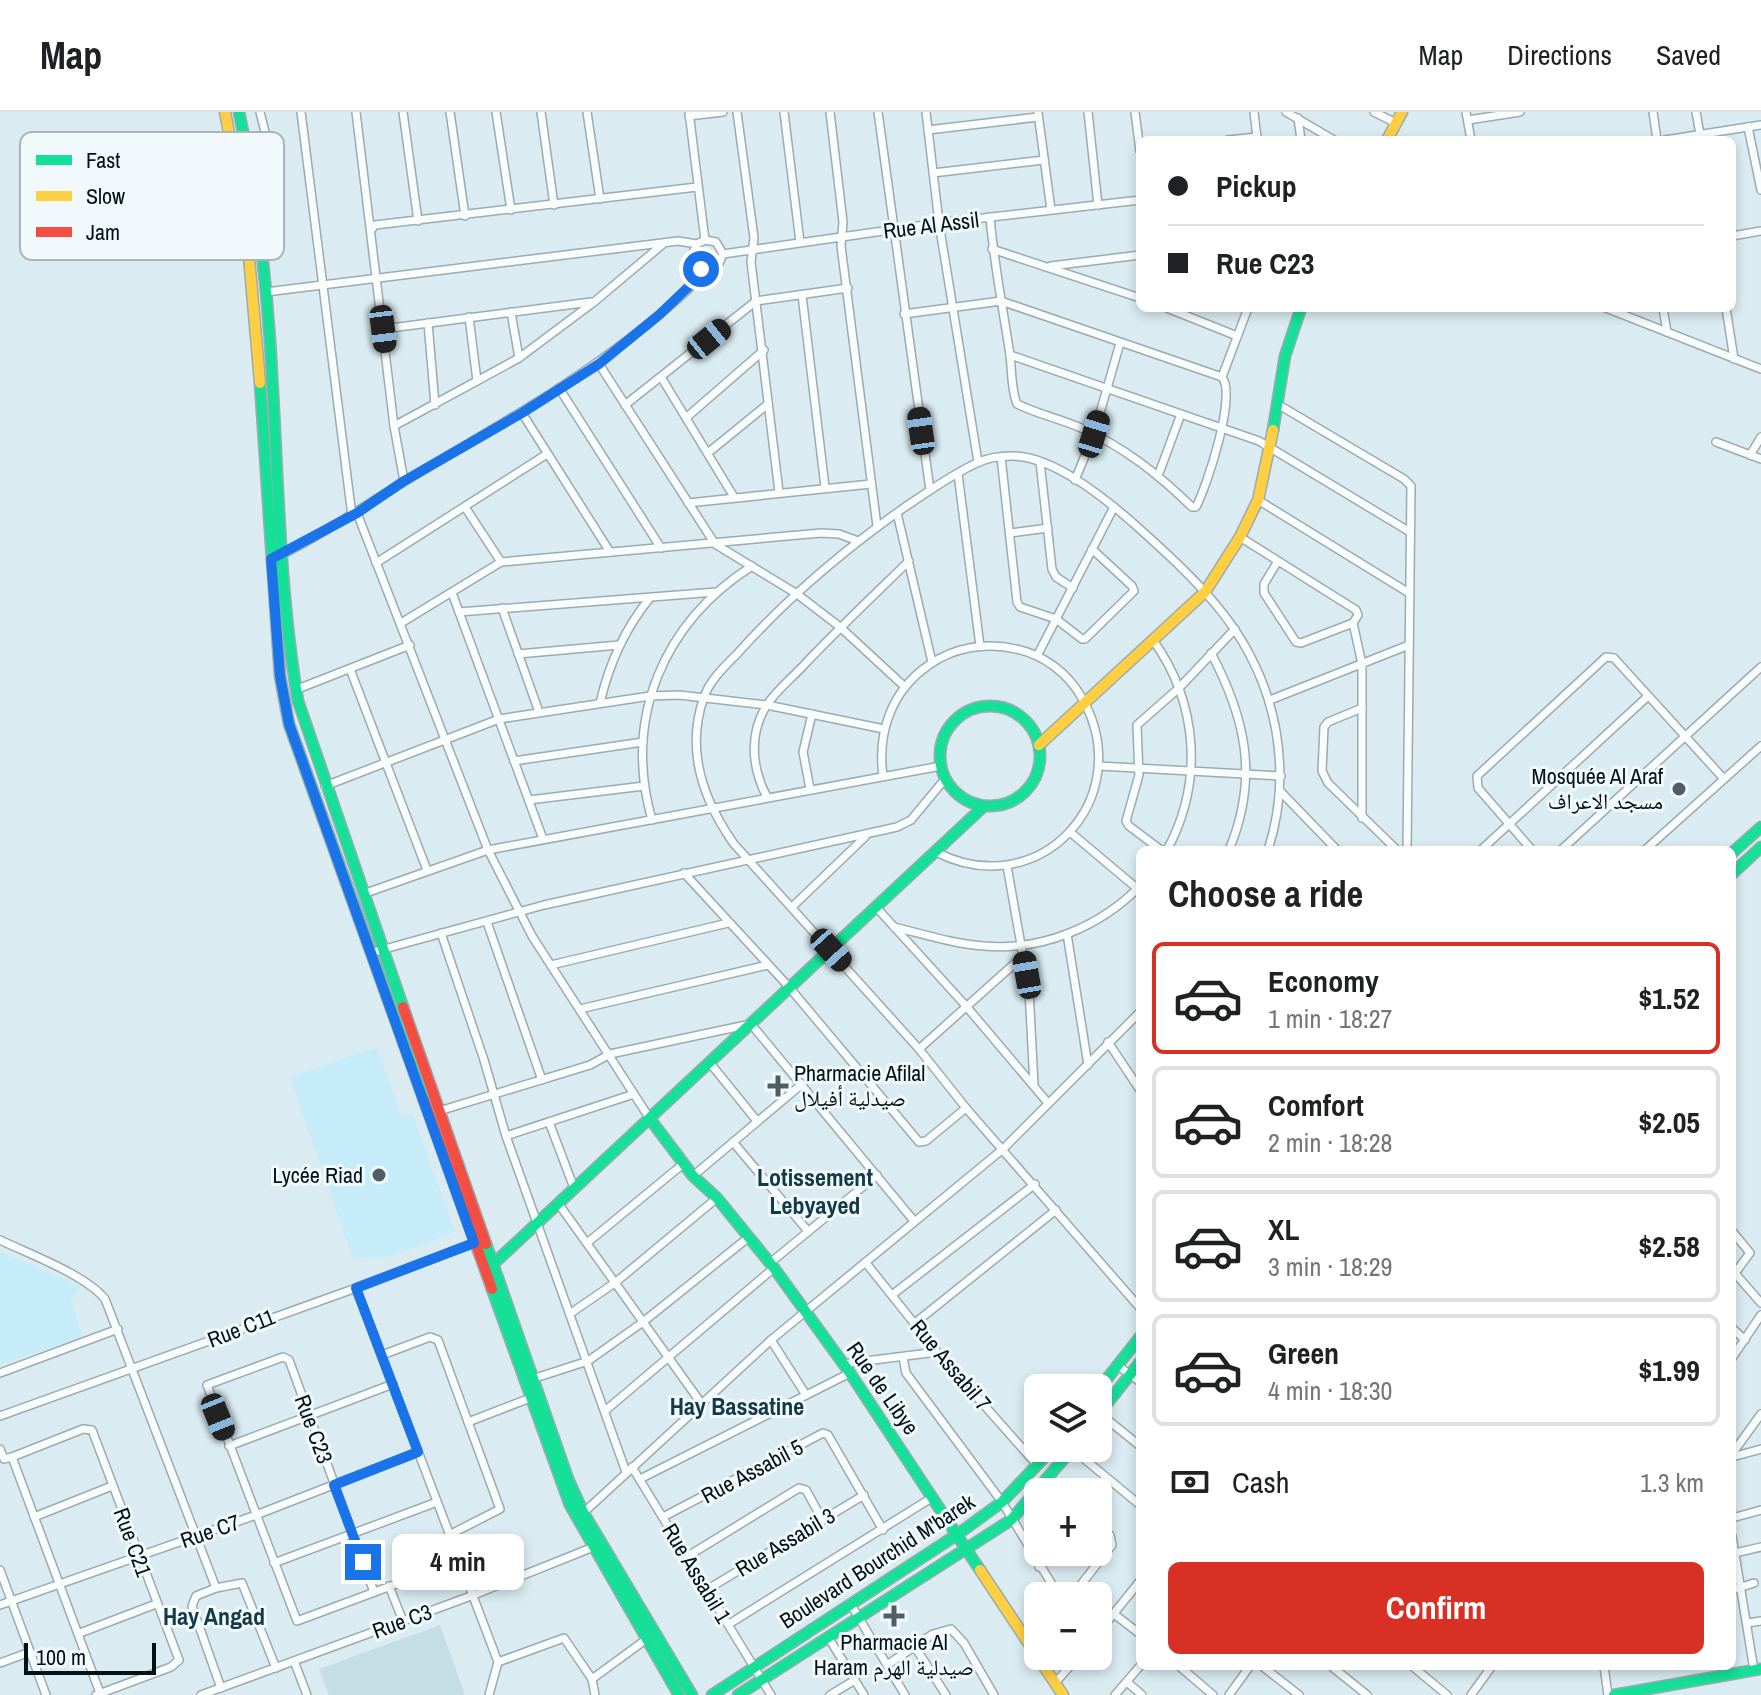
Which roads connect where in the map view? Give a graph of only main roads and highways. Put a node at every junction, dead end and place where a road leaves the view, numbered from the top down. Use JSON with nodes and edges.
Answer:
{"nodes":[{"id":1,"x":225,"y":112,"type":"edge"},
{"id":2,"x":239,"y":112,"type":"edge"},
{"id":3,"x":1402,"y":112,"type":"edge"},
{"id":4,"x":229,"y":132,"type":"edge"},
{"id":5,"x":243,"y":132,"type":"edge"},
{"id":6,"x":1389,"y":136,"type":"edge"},
{"id":7,"x":250,"y":260,"type":"edge"},
{"id":8,"x":262,"y":260,"type":"edge"},
{"id":9,"x":1300,"y":312,"type":"edge"},
{"id":10,"x":1039,"y":745,"type":"junction"},
{"id":11,"x":983,"y":807,"type":"junction"},
{"id":12,"x":1761,"y":827,"type":"edge"},
{"id":13,"x":1761,"y":847,"type":"edge"},
{"id":14,"x":1736,"y":849,"type":"edge"},
{"id":15,"x":1736,"y":870,"type":"edge"},
{"id":16,"x":650,"y":1119,"type":"junction"},
{"id":17,"x":478,"y":1241,"type":"junction"},
{"id":18,"x":488,"y":1268,"type":"junction"},
{"id":19,"x":1136,"y":1342,"type":"edge"},
{"id":20,"x":1136,"y":1367,"type":"edge"},
{"id":21,"x":1110,"y":1374,"type":"edge"},
{"id":22,"x":1112,"y":1397,"type":"edge"},
{"id":23,"x":1041,"y":1462,"type":"edge"},
{"id":24,"x":1060,"y":1462,"type":"edge"},
{"id":25,"x":958,"y":1534,"type":"junction"},
{"id":26,"x":966,"y":1547,"type":"junction"},
{"id":27,"x":652,"y":1636,"type":"junction"},
{"id":28,"x":1758,"y":1669,"type":"edge"},
{"id":29,"x":1708,"y":1672,"type":"edge"},
{"id":30,"x":679,"y":1695,"type":"edge"},
{"id":31,"x":692,"y":1695,"type":"edge"},
{"id":32,"x":712,"y":1695,"type":"edge"},
{"id":33,"x":738,"y":1695,"type":"edge"},
{"id":34,"x":1063,"y":1695,"type":"edge"},
{"id":35,"x":1611,"y":1695,"type":"edge"}],
"edges":[{"from":1,"to":4,"type":"main road"},
{"from":2,"to":5,"type":"main road"},
{"from":3,"to":6,"type":"main road"},
{"from":7,"to":17,"type":"main road"},
{"from":8,"to":17,"type":"main road"},
{"from":9,"to":10,"type":"main road"},
{"from":10,"to":11,"type":"main road"},
{"from":10,"to":11,"type":"main road"},
{"from":11,"to":16,"type":"main road"},
{"from":12,"to":14,"type":"main road"},
{"from":13,"to":15,"type":"main road"},
{"from":16,"to":18,"type":"main road"},
{"from":16,"to":25,"type":"main road","name":"Rue de Libye"},
{"from":17,"to":18,"type":"main road"},
{"from":18,"to":27,"type":"main road"},
{"from":19,"to":21,"type":"main road"},
{"from":20,"to":22,"type":"main road"},
{"from":23,"to":25,"type":"main road","name":"Boulevard Bourchid M'barek"},
{"from":24,"to":26,"type":"main road","name":"Boulevard Bourchid M'barek"},
{"from":25,"to":26,"type":"main road","name":"Rue de Libye"},
{"from":25,"to":32,"type":"main road","name":"Boulevard Bourchid M'barek"},
{"from":26,"to":33,"type":"main road","name":"Boulevard Bourchid M'barek"},
{"from":26,"to":34,"type":"main road","name":"Rue de Libye"},
{"from":27,"to":30,"type":"main road"},
{"from":27,"to":31,"type":"main road"},
{"from":28,"to":29,"type":"main road"},
{"from":29,"to":35,"type":"main road"}]}
